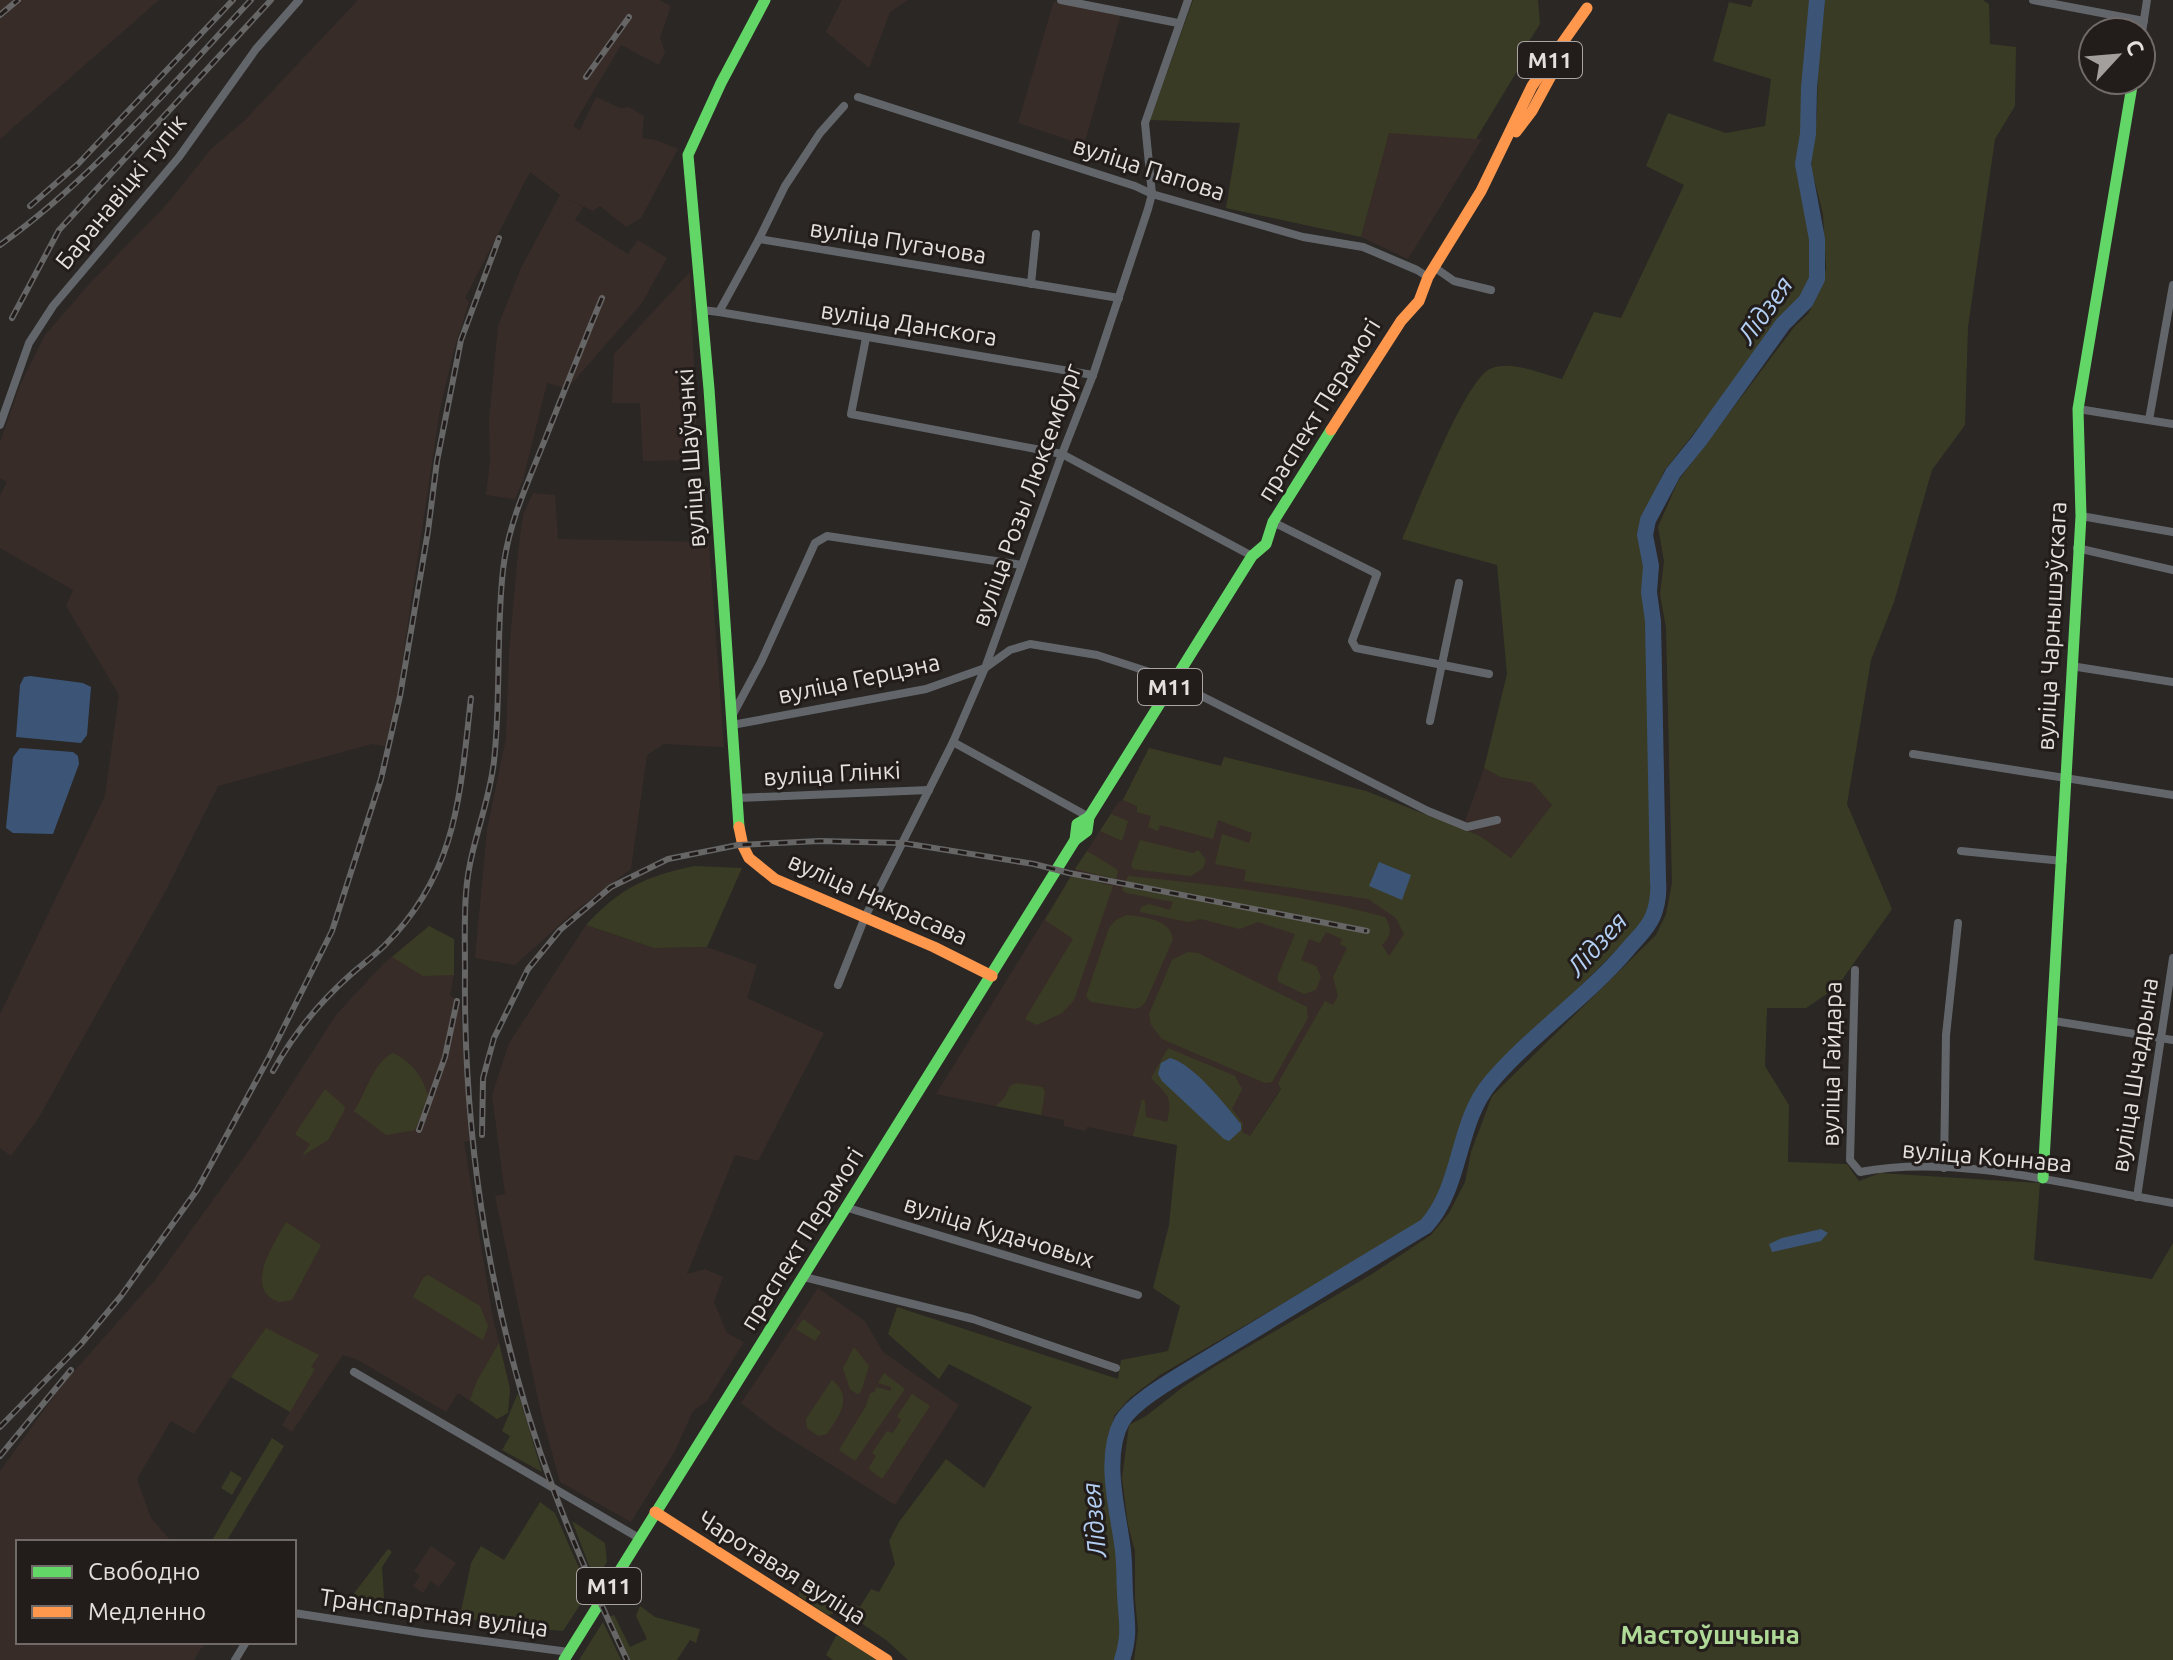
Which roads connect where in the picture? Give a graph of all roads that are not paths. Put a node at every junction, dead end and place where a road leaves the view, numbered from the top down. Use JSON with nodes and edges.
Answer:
{"nodes":[{"id":1,"x":299,"y":0,"type":"edge"},
{"id":2,"x":765,"y":0,"type":"edge"},
{"id":3,"x":1061,"y":0,"type":"edge"},
{"id":4,"x":1188,"y":0,"type":"edge"},
{"id":5,"x":2033,"y":0,"type":"edge"},
{"id":6,"x":1590,"y":4,"type":"edge"},
{"id":7,"x":2118,"y":16,"type":"edge"},
{"id":8,"x":1178,"y":23,"type":"junction"},
{"id":9,"x":2130,"y":96,"type":"edge"},
{"id":10,"x":858,"y":97,"type":"dead end"},
{"id":11,"x":844,"y":106,"type":"dead end"},
{"id":12,"x":1152,"y":194,"type":"junction"},
{"id":13,"x":1036,"y":234,"type":"dead end"},
{"id":14,"x":759,"y":239,"type":"junction"},
{"id":15,"x":1431,"y":272,"type":"junction"},
{"id":16,"x":1031,"y":284,"type":"junction"},
{"id":17,"x":2173,"y":285,"type":"edge"},
{"id":18,"x":1491,"y":290,"type":"dead end"},
{"id":19,"x":1119,"y":298,"type":"junction"},
{"id":20,"x":702,"y":310,"type":"junction"},
{"id":21,"x":719,"y":312,"type":"junction"},
{"id":22,"x":2169,"y":332,"type":"edge"},
{"id":23,"x":866,"y":338,"type":"junction"},
{"id":24,"x":1093,"y":375,"type":"junction"},
{"id":25,"x":2078,"y":409,"type":"junction"},
{"id":26,"x":2149,"y":420,"type":"junction"},
{"id":27,"x":2173,"y":424,"type":"edge"},
{"id":28,"x":0,"y":425,"type":"edge"},
{"id":29,"x":1062,"y":454,"type":"junction"},
{"id":30,"x":2081,"y":516,"type":"junction"},
{"id":31,"x":1273,"y":522,"type":"junction"},
{"id":32,"x":2173,"y":532,"type":"edge"},
{"id":33,"x":2077,"y":548,"type":"junction"},
{"id":34,"x":1252,"y":556,"type":"junction"},
{"id":35,"x":1022,"y":565,"type":"junction"},
{"id":36,"x":2173,"y":570,"type":"edge"},
{"id":37,"x":1459,"y":583,"type":"dead end"},
{"id":38,"x":1442,"y":665,"type":"junction"},
{"id":39,"x":2071,"y":666,"type":"junction"},
{"id":40,"x":985,"y":668,"type":"junction"},
{"id":41,"x":1489,"y":674,"type":"dead end"},
{"id":42,"x":1174,"y":682,"type":"junction"},
{"id":43,"x":2173,"y":682,"type":"edge"},
{"id":44,"x":732,"y":721,"type":"junction"},
{"id":45,"x":1430,"y":721,"type":"dead end"},
{"id":46,"x":953,"y":742,"type":"junction"},
{"id":47,"x":1913,"y":754,"type":"dead end"},
{"id":48,"x":2067,"y":778,"type":"junction"},
{"id":49,"x":929,"y":790,"type":"junction"},
{"id":50,"x":2173,"y":795,"type":"edge"},
{"id":51,"x":737,"y":798,"type":"junction"},
{"id":52,"x":1089,"y":817,"type":"junction"},
{"id":53,"x":1497,"y":820,"type":"dead end"},
{"id":54,"x":1961,"y":851,"type":"dead end"},
{"id":55,"x":749,"y":858,"type":"joint"},
{"id":56,"x":2063,"y":861,"type":"junction"},
{"id":57,"x":865,"y":917,"type":"junction"},
{"id":58,"x":1958,"y":923,"type":"dead end"},
{"id":59,"x":2173,"y":958,"type":"edge"},
{"id":60,"x":1855,"y":970,"type":"dead end"},
{"id":61,"x":992,"y":976,"type":"junction"},
{"id":62,"x":838,"y":985,"type":"dead end"},
{"id":63,"x":2054,"y":1021,"type":"junction"},
{"id":64,"x":2162,"y":1039,"type":"junction"},
{"id":65,"x":2173,"y":1040,"type":"edge"},
{"id":66,"x":1850,"y":1160,"type":"joint"},
{"id":67,"x":1944,"y":1168,"type":"junction"},
{"id":68,"x":2043,"y":1178,"type":"junction"},
{"id":69,"x":2137,"y":1197,"type":"junction"},
{"id":70,"x":2173,"y":1203,"type":"edge"},
{"id":71,"x":848,"y":1208,"type":"junction"},
{"id":72,"x":804,"y":1277,"type":"junction"},
{"id":73,"x":1138,"y":1295,"type":"dead end"},
{"id":74,"x":1116,"y":1368,"type":"dead end"},
{"id":75,"x":354,"y":1372,"type":"dead end"},
{"id":76,"x":655,"y":1512,"type":"junction"},
{"id":77,"x":639,"y":1538,"type":"junction"},
{"id":78,"x":296,"y":1613,"type":"edge"},
{"id":79,"x":567,"y":1656,"type":"edge"},
{"id":80,"x":887,"y":1660,"type":"edge"}],
"edges":[{"from":1,"to":28,"type":"street","name":"Баранавіцкі тупік"},
{"from":2,"to":20,"type":"main road","name":"вуліца Шаўчэнкі"},
{"from":3,"to":8,"type":"street"},
{"from":4,"to":8,"type":"street","name":"вуліца Розы Люксембург"},
{"from":5,"to":7,"type":"street"},
{"from":6,"to":15,"type":"main road","name":"праспект Перамогі","number":"М11"},
{"from":8,"to":12,"type":"street","name":"вуліца Розы Люксембург"},
{"from":9,"to":25,"type":"main road","name":"вуліца Чарнышэўскага"},
{"from":10,"to":12,"type":"street","name":"вуліца Папова"},
{"from":11,"to":14,"type":"street"},
{"from":12,"to":15,"type":"street","name":"вуліца Папова"},
{"from":12,"to":19,"type":"street","name":"вуліца Розы Люксембург"},
{"from":13,"to":16,"type":"street"},
{"from":14,"to":16,"type":"street","name":"вуліца Пугачова"},
{"from":14,"to":21,"type":"street"},
{"from":15,"to":18,"type":"street","name":"вуліца Папова"},
{"from":15,"to":31,"type":"main road","name":"праспект Перамогі","number":"М11"},
{"from":16,"to":19,"type":"street","name":"вуліца Пугачова"},
{"from":17,"to":22,"type":"street"},
{"from":19,"to":24,"type":"street","name":"вуліца Розы Люксембург"},
{"from":20,"to":21,"type":"street"},
{"from":20,"to":44,"type":"main road","name":"вуліца Шаўчэнкі"},
{"from":21,"to":23,"type":"street","name":"вуліца Данскога"},
{"from":22,"to":26,"type":"street"},
{"from":23,"to":24,"type":"street","name":"вуліца Данскога"},
{"from":23,"to":29,"type":"street"},
{"from":24,"to":29,"type":"street","name":"вуліца Розы Люксембург"},
{"from":25,"to":26,"type":"street"},
{"from":25,"to":30,"type":"main road","name":"вуліца Чарнышэўскага"},
{"from":26,"to":27,"type":"street"},
{"from":29,"to":34,"type":"street"},
{"from":29,"to":35,"type":"street","name":"вуліца Розы Люксембург"},
{"from":30,"to":32,"type":"street"},
{"from":30,"to":33,"type":"main road","name":"вуліца Чарнышэўскага"},
{"from":31,"to":34,"type":"main road","name":"праспект Перамогі","number":"М11"},
{"from":31,"to":38,"type":"street"},
{"from":33,"to":36,"type":"street"},
{"from":33,"to":39,"type":"main road","name":"вуліца Чарнышэўскага"},
{"from":34,"to":42,"type":"main road","name":"праспект Перамогі","number":"М11"},
{"from":35,"to":40,"type":"street","name":"вуліца Розы Люксембург"},
{"from":35,"to":44,"type":"street"},
{"from":37,"to":38,"type":"street"},
{"from":38,"to":41,"type":"street"},
{"from":38,"to":45,"type":"street"},
{"from":39,"to":43,"type":"street"},
{"from":39,"to":48,"type":"main road","name":"вуліца Чарнышэўскага"},
{"from":40,"to":42,"type":"street","name":"вуліца Герцэна"},
{"from":40,"to":44,"type":"street","name":"вуліца Герцэна"},
{"from":40,"to":46,"type":"street","name":"вуліца Розы Люксембург"},
{"from":42,"to":52,"type":"main road","name":"праспект Перамогі","number":"М11"},
{"from":42,"to":53,"type":"street","name":"вуліца Герцэна"},
{"from":44,"to":51,"type":"main road","name":"вуліца Шаўчэнкі"},
{"from":46,"to":49,"type":"street","name":"вуліца Розы Люксембург"},
{"from":46,"to":52,"type":"street"},
{"from":47,"to":48,"type":"street"},
{"from":48,"to":50,"type":"street"},
{"from":48,"to":56,"type":"main road","name":"вуліца Чарнышэўскага"},
{"from":49,"to":51,"type":"street","name":"вуліца Глінкі"},
{"from":49,"to":57,"type":"street","name":"вуліца Розы Люксембург"},
{"from":51,"to":55,"type":"main road","name":"вуліца Шаўчэнкі"},
{"from":52,"to":61,"type":"main road","name":"праспект Перамогі","number":"М11"},
{"from":54,"to":56,"type":"street"},
{"from":55,"to":57,"type":"main road","name":"вуліца Някрасава"},
{"from":56,"to":63,"type":"main road","name":"вуліца Чарнышэўскага"},
{"from":57,"to":61,"type":"main road","name":"вуліца Някрасава"},
{"from":57,"to":62,"type":"street","name":"вуліца Розы Люксембург"},
{"from":58,"to":67,"type":"street"},
{"from":59,"to":64,"type":"street","name":"вуліца Шчадрына"},
{"from":60,"to":66,"type":"street","name":"вуліца Гайдара"},
{"from":61,"to":71,"type":"main road","name":"праспект Перамогі","number":"М11"},
{"from":63,"to":64,"type":"street"},
{"from":63,"to":68,"type":"main road","name":"вуліца Чарнышэўскага"},
{"from":64,"to":65,"type":"street"},
{"from":64,"to":69,"type":"street","name":"вуліца Шчадрына"},
{"from":66,"to":67,"type":"street","name":"вуліца Коннава"},
{"from":67,"to":68,"type":"street","name":"вуліца Коннава"},
{"from":68,"to":69,"type":"street","name":"вуліца Коннава"},
{"from":69,"to":70,"type":"street","name":"вуліца Коннава"},
{"from":71,"to":72,"type":"main road","name":"праспект Перамогі","number":"М11"},
{"from":71,"to":73,"type":"street","name":"вуліца Кудачовых"},
{"from":72,"to":74,"type":"street"},
{"from":72,"to":76,"type":"main road","name":"праспект Перамогі","number":"М11"},
{"from":75,"to":77,"type":"street"},
{"from":76,"to":77,"type":"main road","name":"праспект Перамогі","number":"М11"},
{"from":76,"to":80,"type":"main road","name":"Чаротавая вуліца"},
{"from":77,"to":79,"type":"main road","name":"праспект Перамогі","number":"М11"},
{"from":78,"to":79,"type":"street","name":"Транспартная вуліца"}]}
